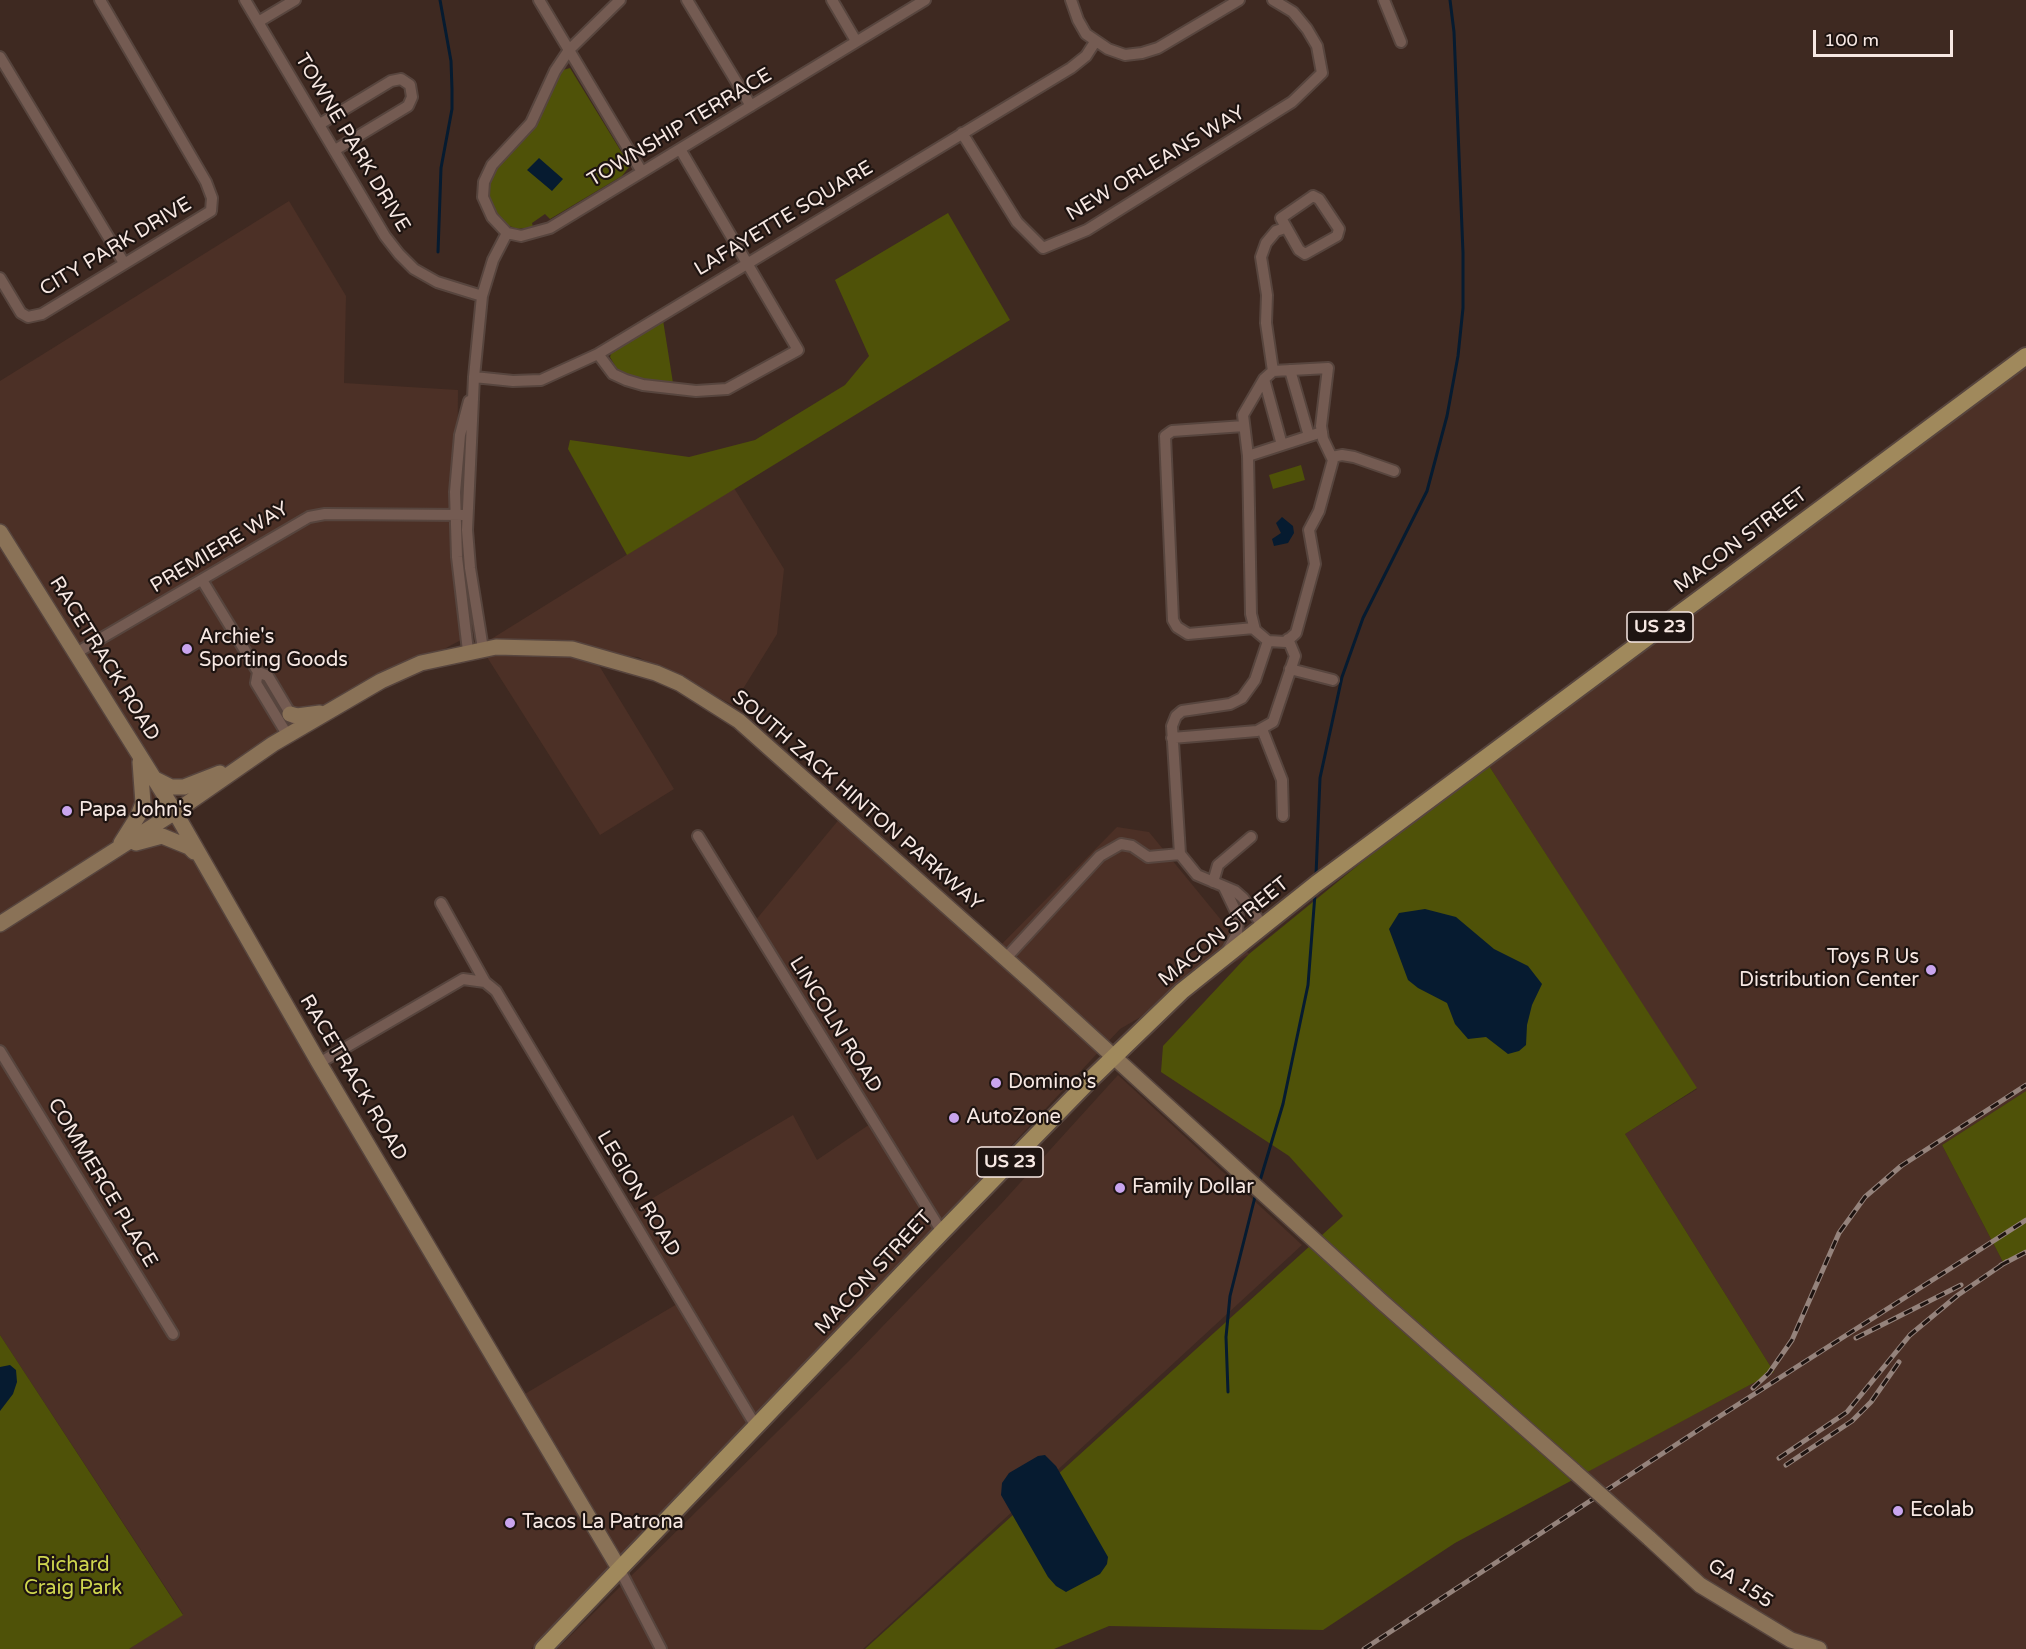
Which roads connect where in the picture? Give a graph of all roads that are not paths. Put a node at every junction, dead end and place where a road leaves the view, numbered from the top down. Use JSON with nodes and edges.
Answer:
{"nodes":[{"id":1,"x":100,"y":0,"type":"edge"},
{"id":2,"x":245,"y":0,"type":"edge"},
{"id":3,"x":295,"y":0,"type":"edge"},
{"id":4,"x":539,"y":0,"type":"edge"},
{"id":5,"x":620,"y":0,"type":"edge"},
{"id":6,"x":687,"y":0,"type":"edge"},
{"id":7,"x":832,"y":0,"type":"edge"},
{"id":8,"x":926,"y":0,"type":"edge"},
{"id":9,"x":1071,"y":0,"type":"edge"},
{"id":10,"x":1239,"y":0,"type":"edge"},
{"id":11,"x":1273,"y":0,"type":"edge"},
{"id":12,"x":1384,"y":0,"type":"edge"},
{"id":13,"x":258,"y":22,"type":"junction"},
{"id":14,"x":856,"y":41,"type":"junction"},
{"id":15,"x":1095,"y":42,"type":"junction"},
{"id":16,"x":1401,"y":42,"type":"dead end"},
{"id":17,"x":569,"y":50,"type":"junction"},
{"id":18,"x":0,"y":57,"type":"edge"},
{"id":19,"x":751,"y":106,"type":"junction"},
{"id":20,"x":320,"y":124,"type":"junction"},
{"id":21,"x":962,"y":133,"type":"junction"},
{"id":22,"x":680,"y":149,"type":"junction"},
{"id":23,"x":335,"y":150,"type":"junction"},
{"id":24,"x":642,"y":171,"type":"junction"},
{"id":25,"x":1285,"y":228,"type":"junction"},
{"id":26,"x":507,"y":233,"type":"junction"},
{"id":27,"x":747,"y":262,"type":"junction"},
{"id":28,"x":124,"y":263,"type":"junction"},
{"id":29,"x":0,"y":278,"type":"edge"},
{"id":30,"x":482,"y":296,"type":"junction"},
{"id":31,"x":598,"y":354,"type":"junction"},
{"id":32,"x":2026,"y":356,"type":"edge"},
{"id":33,"x":1290,"y":370,"type":"junction"},
{"id":34,"x":1269,"y":375,"type":"junction"},
{"id":35,"x":474,"y":377,"type":"junction"},
{"id":36,"x":1244,"y":426,"type":"junction"},
{"id":37,"x":1322,"y":432,"type":"junction"},
{"id":38,"x":1309,"y":436,"type":"junction"},
{"id":39,"x":1282,"y":445,"type":"junction"},
{"id":40,"x":1248,"y":456,"type":"junction"},
{"id":41,"x":1332,"y":457,"type":"junction"},
{"id":42,"x":1394,"y":471,"type":"dead end"},
{"id":43,"x":461,"y":515,"type":"junction"},
{"id":44,"x":0,"y":532,"type":"edge"},
{"id":45,"x":202,"y":580,"type":"junction"},
{"id":46,"x":1254,"y":628,"type":"junction"},
{"id":47,"x":1288,"y":639,"type":"junction"},
{"id":48,"x":1269,"y":641,"type":"junction"},
{"id":49,"x":476,"y":650,"type":"junction"},
{"id":50,"x":76,"y":653,"type":"junction"},
{"id":51,"x":1290,"y":669,"type":"junction"},
{"id":52,"x":258,"y":672,"type":"junction"},
{"id":53,"x":1333,"y":680,"type":"dead end"},
{"id":54,"x":329,"y":711,"type":"junction"},
{"id":55,"x":290,"y":714,"type":"junction"},
{"id":56,"x":1262,"y":729,"type":"junction"},
{"id":57,"x":294,"y":733,"type":"junction"},
{"id":58,"x":1172,"y":738,"type":"junction"},
{"id":59,"x":138,"y":753,"type":"junction"},
{"id":60,"x":245,"y":763,"type":"junction"},
{"id":61,"x":153,"y":778,"type":"junction"},
{"id":62,"x":175,"y":812,"type":"junction"},
{"id":63,"x":1283,"y":816,"type":"dead end"},
{"id":64,"x":698,"y":836,"type":"dead end"},
{"id":65,"x":1251,"y":837,"type":"dead end"},
{"id":66,"x":116,"y":849,"type":"junction"},
{"id":67,"x":1180,"y":854,"type":"junction"},
{"id":68,"x":198,"y":857,"type":"junction"},
{"id":69,"x":1219,"y":884,"type":"junction"},
{"id":70,"x":441,"y":903,"type":"dead end"},
{"id":71,"x":0,"y":924,"type":"edge"},
{"id":72,"x":1263,"y":926,"type":"junction"},
{"id":73,"x":1226,"y":955,"type":"junction"},
{"id":74,"x":1005,"y":959,"type":"junction"},
{"id":75,"x":485,"y":982,"type":"junction"},
{"id":76,"x":0,"y":1051,"type":"edge"},
{"id":77,"x":1113,"y":1057,"type":"junction"},
{"id":78,"x":319,"y":1063,"type":"junction"},
{"id":79,"x":942,"y":1232,"type":"junction"},
{"id":80,"x":173,"y":1334,"type":"dead end"},
{"id":81,"x":757,"y":1428,"type":"junction"},
{"id":82,"x":620,"y":1570,"type":"junction"},
{"id":83,"x":543,"y":1649,"type":"edge"},
{"id":84,"x":661,"y":1649,"type":"edge"},
{"id":85,"x":1819,"y":1649,"type":"edge"}],
"edges":[{"from":1,"to":28,"type":"street","name":"CITY PARK DRIVE"},
{"from":2,"to":13,"type":"street","name":"TOWNE PARK DRIVE"},
{"from":3,"to":13,"type":"street"},
{"from":4,"to":17,"type":"street"},
{"from":5,"to":17,"type":"street"},
{"from":6,"to":19,"type":"street"},
{"from":7,"to":14,"type":"street"},
{"from":8,"to":14,"type":"street","name":"TOWNSHIP TERRACE"},
{"from":9,"to":15,"type":"street"},
{"from":10,"to":15,"type":"street"},
{"from":11,"to":21,"type":"street","name":"NEW ORLEANS WAY"},
{"from":12,"to":16,"type":"street"},
{"from":13,"to":20,"type":"street","name":"TOWNE PARK DRIVE"},
{"from":14,"to":19,"type":"street","name":"TOWNSHIP TERRACE"},
{"from":15,"to":21,"type":"street","name":"LAFAYETTE SQUARE"},
{"from":17,"to":24,"type":"street"},
{"from":17,"to":26,"type":"street"},
{"from":18,"to":28,"type":"street"},
{"from":19,"to":22,"type":"street","name":"TOWNSHIP TERRACE"},
{"from":20,"to":23,"type":"street","name":"TOWNE PARK DRIVE"},
{"from":20,"to":23,"type":"street"},
{"from":21,"to":27,"type":"street","name":"LAFAYETTE SQUARE"},
{"from":22,"to":24,"type":"street","name":"TOWNSHIP TERRACE"},
{"from":22,"to":27,"type":"street"},
{"from":23,"to":30,"type":"street","name":"TOWNE PARK DRIVE"},
{"from":24,"to":26,"type":"street","name":"TOWNSHIP TERRACE"},
{"from":25,"to":25,"type":"street"},
{"from":25,"to":34,"type":"street"},
{"from":26,"to":30,"type":"street"},
{"from":27,"to":31,"type":"street","name":"LAFAYETTE SQUARE"},
{"from":27,"to":31,"type":"street"},
{"from":28,"to":29,"type":"street","name":"CITY PARK DRIVE"},
{"from":30,"to":35,"type":"street"},
{"from":31,"to":35,"type":"street","name":"LAFAYETTE SQUARE"},
{"from":32,"to":72,"type":"main road","name":"MACON STREET","number":"US 23"},
{"from":33,"to":34,"type":"street"},
{"from":33,"to":37,"type":"street"},
{"from":33,"to":38,"type":"street"},
{"from":34,"to":36,"type":"street"},
{"from":34,"to":39,"type":"street"},
{"from":35,"to":43,"type":"street"},
{"from":36,"to":40,"type":"street"},
{"from":36,"to":46,"type":"street"},
{"from":37,"to":38,"type":"street"},
{"from":37,"to":41,"type":"street"},
{"from":38,"to":39,"type":"street"},
{"from":39,"to":40,"type":"street"},
{"from":40,"to":46,"type":"street"},
{"from":41,"to":42,"type":"street"},
{"from":41,"to":47,"type":"street"},
{"from":43,"to":45,"type":"street","name":"PREMIERE WAY"},
{"from":43,"to":49,"type":"street"},
{"from":44,"to":50,"type":"main road","name":"RACETRACK ROAD"},
{"from":45,"to":50,"type":"street","name":"PREMIERE WAY"},
{"from":45,"to":52,"type":"street"},
{"from":46,"to":48,"type":"street"},
{"from":47,"to":48,"type":"street"},
{"from":47,"to":51,"type":"street"},
{"from":48,"to":58,"type":"street"},
{"from":49,"to":54,"type":"main road","name":"SOUTH ZACK HINTON PARKWAY","number":"GA 155"},
{"from":49,"to":74,"type":"main road","name":"SOUTH ZACK HINTON PARKWAY","number":"GA 155"},
{"from":50,"to":59,"type":"main road","name":"RACETRACK ROAD"},
{"from":51,"to":53,"type":"street"},
{"from":51,"to":56,"type":"street"},
{"from":52,"to":55,"type":"street"},
{"from":52,"to":57,"type":"street"},
{"from":54,"to":55,"type":"main road"},
{"from":54,"to":57,"type":"main road","name":"SOUTH ZACK HINTON PARKWAY","number":"GA 155"},
{"from":55,"to":57,"type":"street"},
{"from":56,"to":58,"type":"street"},
{"from":56,"to":63,"type":"street"},
{"from":57,"to":60,"type":"main road","name":"SOUTH ZACK HINTON PARKWAY","number":"GA 155"},
{"from":58,"to":67,"type":"street"},
{"from":59,"to":61,"type":"main road","name":"RACETRACK ROAD"},
{"from":59,"to":66,"type":"main road"},
{"from":60,"to":61,"type":"main road"},
{"from":60,"to":62,"type":"main road","name":"SOUTH ZACK HINTON PARKWAY","number":"GA 155"},
{"from":61,"to":62,"type":"main road","name":"RACETRACK ROAD"},
{"from":62,"to":66,"type":"main road","name":"SOUTH ZACK HINTON PARKWAY","number":"GA 155"},
{"from":62,"to":68,"type":"main road","name":"RACETRACK ROAD"},
{"from":64,"to":79,"type":"street","name":"LINCOLN ROAD"},
{"from":65,"to":69,"type":"street"},
{"from":66,"to":68,"type":"main road"},
{"from":66,"to":71,"type":"main road","name":"SOUTH ZACK HINTON PARKWAY","number":"GA 155"},
{"from":67,"to":69,"type":"street"},
{"from":67,"to":74,"type":"street"},
{"from":68,"to":78,"type":"main road","name":"RACETRACK ROAD"},
{"from":69,"to":72,"type":"street"},
{"from":69,"to":73,"type":"street"},
{"from":70,"to":75,"type":"street","name":"LEGION ROAD"},
{"from":72,"to":73,"type":"main road","name":"MACON STREET","number":"US 23"},
{"from":73,"to":77,"type":"main road","name":"MACON STREET","number":"US 23"},
{"from":74,"to":77,"type":"main road","name":"SOUTH ZACK HINTON PARKWAY","number":"GA 155"},
{"from":75,"to":78,"type":"street"},
{"from":75,"to":81,"type":"street","name":"LEGION ROAD"},
{"from":76,"to":80,"type":"street","name":"COMMERCE PLACE"},
{"from":77,"to":79,"type":"main road","name":"MACON STREET","number":"US 23"},
{"from":77,"to":85,"type":"main road","name":"GA 155","number":"GA 155","bridge":true},
{"from":78,"to":82,"type":"main road","name":"RACETRACK ROAD"},
{"from":79,"to":81,"type":"main road","name":"MACON STREET","number":"US 23"},
{"from":81,"to":82,"type":"main road","name":"MACON STREET","number":"US 23"},
{"from":82,"to":83,"type":"main road","name":"MACON STREET","number":"US 23"},
{"from":82,"to":84,"type":"street","name":"RACETRACK ROAD"}]}
